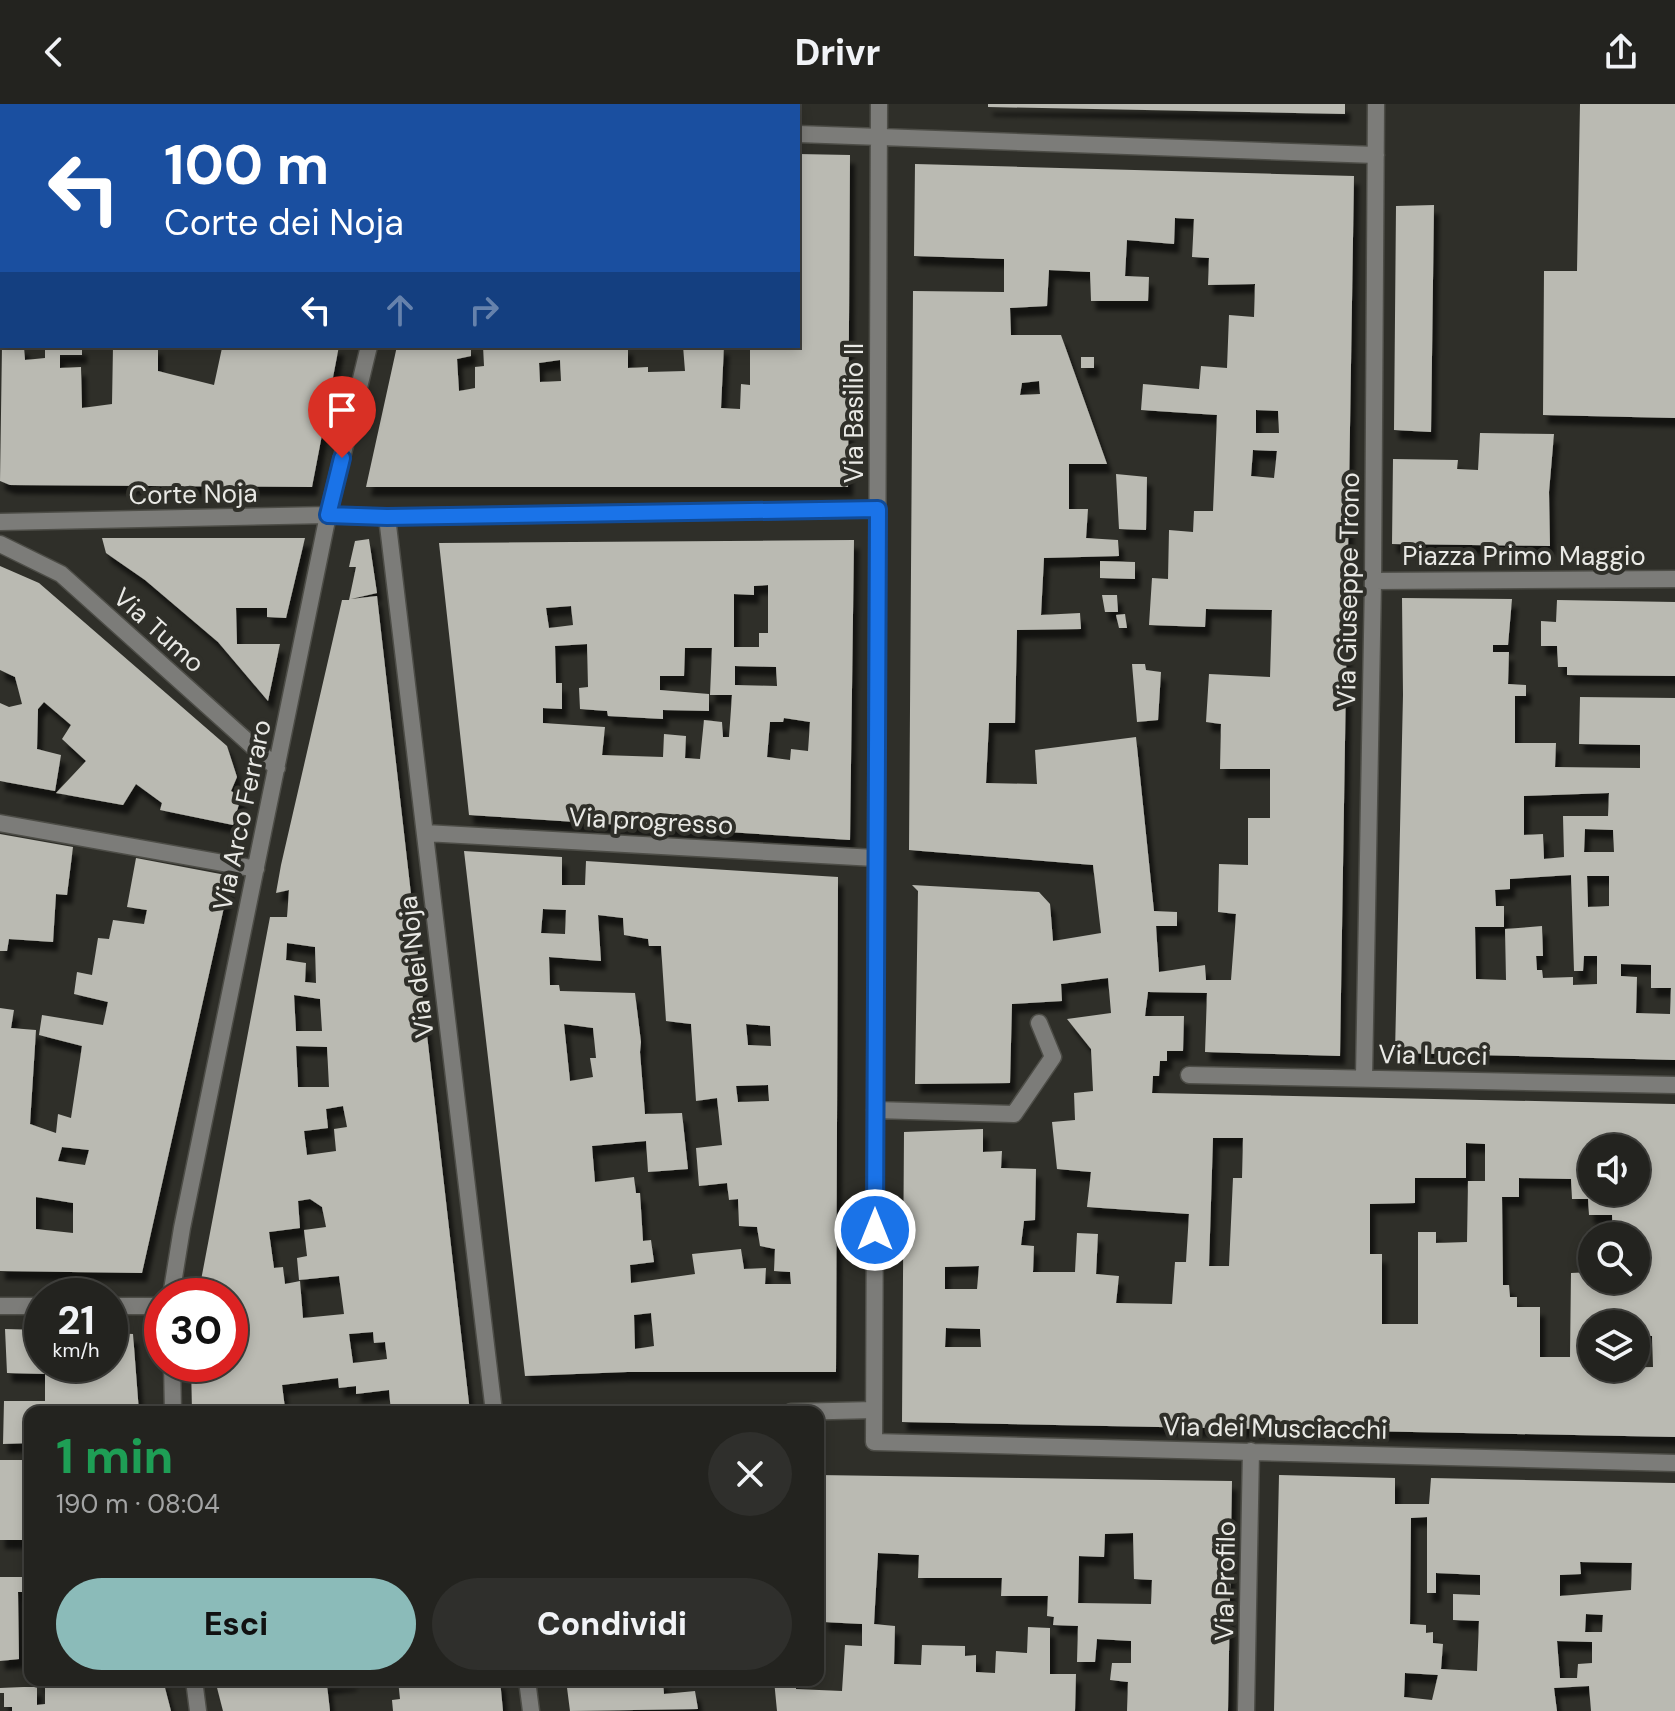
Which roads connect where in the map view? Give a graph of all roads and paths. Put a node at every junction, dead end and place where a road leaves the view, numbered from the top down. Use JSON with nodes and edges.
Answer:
{"nodes":[{"id":1,"x":879,"y":104,"type":"edge"},
{"id":2,"x":1376,"y":104,"type":"edge"},
{"id":3,"x":800,"y":134,"type":"edge"},
{"id":4,"x":878,"y":136,"type":"junction"},
{"id":5,"x":1376,"y":155,"type":"junction"},
{"id":6,"x":369,"y":348,"type":"edge"},
{"id":7,"x":878,"y":509,"type":"junction"},
{"id":8,"x":328,"y":515,"type":"junction"},
{"id":9,"x":387,"y":517,"type":"junction"},
{"id":10,"x":0,"y":522,"type":"edge"},
{"id":11,"x":0,"y":544,"type":"edge"},
{"id":12,"x":1675,"y":579,"type":"edge"},
{"id":13,"x":1373,"y":581,"type":"junction"},
{"id":14,"x":277,"y":768,"type":"junction"},
{"id":15,"x":0,"y":823,"type":"edge"},
{"id":16,"x":425,"y":833,"type":"junction"},
{"id":17,"x":875,"y":858,"type":"junction"},
{"id":18,"x":256,"y":869,"type":"junction"},
{"id":19,"x":1039,"y":1023,"type":"dead end"},
{"id":20,"x":1189,"y":1075,"type":"dead end"},
{"id":21,"x":1364,"y":1077,"type":"junction"},
{"id":22,"x":1675,"y":1085,"type":"edge"},
{"id":23,"x":875,"y":1110,"type":"junction"},
{"id":24,"x":174,"y":1278,"type":"edge"},
{"id":25,"x":0,"y":1306,"type":"edge"},
{"id":26,"x":24,"y":1306,"type":"edge"},
{"id":27,"x":172,"y":1382,"type":"edge"},
{"id":28,"x":173,"y":1406,"type":"edge"},
{"id":29,"x":493,"y":1406,"type":"edge"},
{"id":30,"x":874,"y":1410,"type":"junction"},
{"id":31,"x":824,"y":1411,"type":"edge"},
{"id":32,"x":874,"y":1442,"type":"joint"},
{"id":33,"x":1251,"y":1451,"type":"junction"},
{"id":34,"x":1675,"y":1463,"type":"edge"},
{"id":35,"x":195,"y":1686,"type":"edge"},
{"id":36,"x":528,"y":1686,"type":"edge"},
{"id":37,"x":198,"y":1711,"type":"edge"},
{"id":38,"x":531,"y":1711,"type":"edge"},
{"id":39,"x":1246,"y":1711,"type":"edge"}],
"edges":[{"from":1,"to":4,"type":"street","name":"Via Basilio II"},
{"from":2,"to":5,"type":"street","name":"Via Giuseppe Trono"},
{"from":3,"to":4,"type":"street"},
{"from":4,"to":5,"type":"street"},
{"from":4,"to":7,"type":"street","name":"Via Basilio II"},
{"from":5,"to":13,"type":"street","name":"Via Giuseppe Trono"},
{"from":6,"to":8,"type":"street","name":"Via Arco Ferraro"},
{"from":7,"to":9,"type":"street","name":"Corte Noja"},
{"from":7,"to":17,"type":"street","name":"Via Basilio II"},
{"from":8,"to":9,"type":"street","name":"Corte Noja"},
{"from":8,"to":10,"type":"street","name":"Corte Noja"},
{"from":8,"to":14,"type":"street","name":"Via Arco Ferraro"},
{"from":9,"to":16,"type":"street","name":"Via dei Noja"},
{"from":11,"to":14,"type":"street","name":"Via Tumo"},
{"from":12,"to":13,"type":"street","name":"Piazza Primo Maggio"},
{"from":13,"to":21,"type":"street","name":"Via Giuseppe Trono"},
{"from":14,"to":18,"type":"street","name":"Via Arco Ferraro"},
{"from":15,"to":18,"type":"street"},
{"from":16,"to":17,"type":"street","name":"Via progresso"},
{"from":16,"to":29,"type":"street","name":"Via dei Noja"},
{"from":17,"to":23,"type":"street","name":"Via Basilio II"},
{"from":18,"to":24,"type":"street","name":"Via Arco Ferraro"},
{"from":19,"to":23,"type":"street"},
{"from":20,"to":21,"type":"street","name":"Via Lucci"},
{"from":21,"to":22,"type":"street","name":"Via Lucci"},
{"from":23,"to":30,"type":"street","name":"Via Basilio II"},
{"from":25,"to":26,"type":"street"},
{"from":27,"to":28,"type":"street"},
{"from":30,"to":31,"type":"street"},
{"from":30,"to":32,"type":"street","name":"Via Basilio II"},
{"from":32,"to":33,"type":"street","name":"Via dei Musciacchi"},
{"from":33,"to":34,"type":"street","name":"Via dei Musciacchi"},
{"from":33,"to":39,"type":"street","name":"Via Profilo"},
{"from":35,"to":37,"type":"street"},
{"from":36,"to":38,"type":"street"}]}
